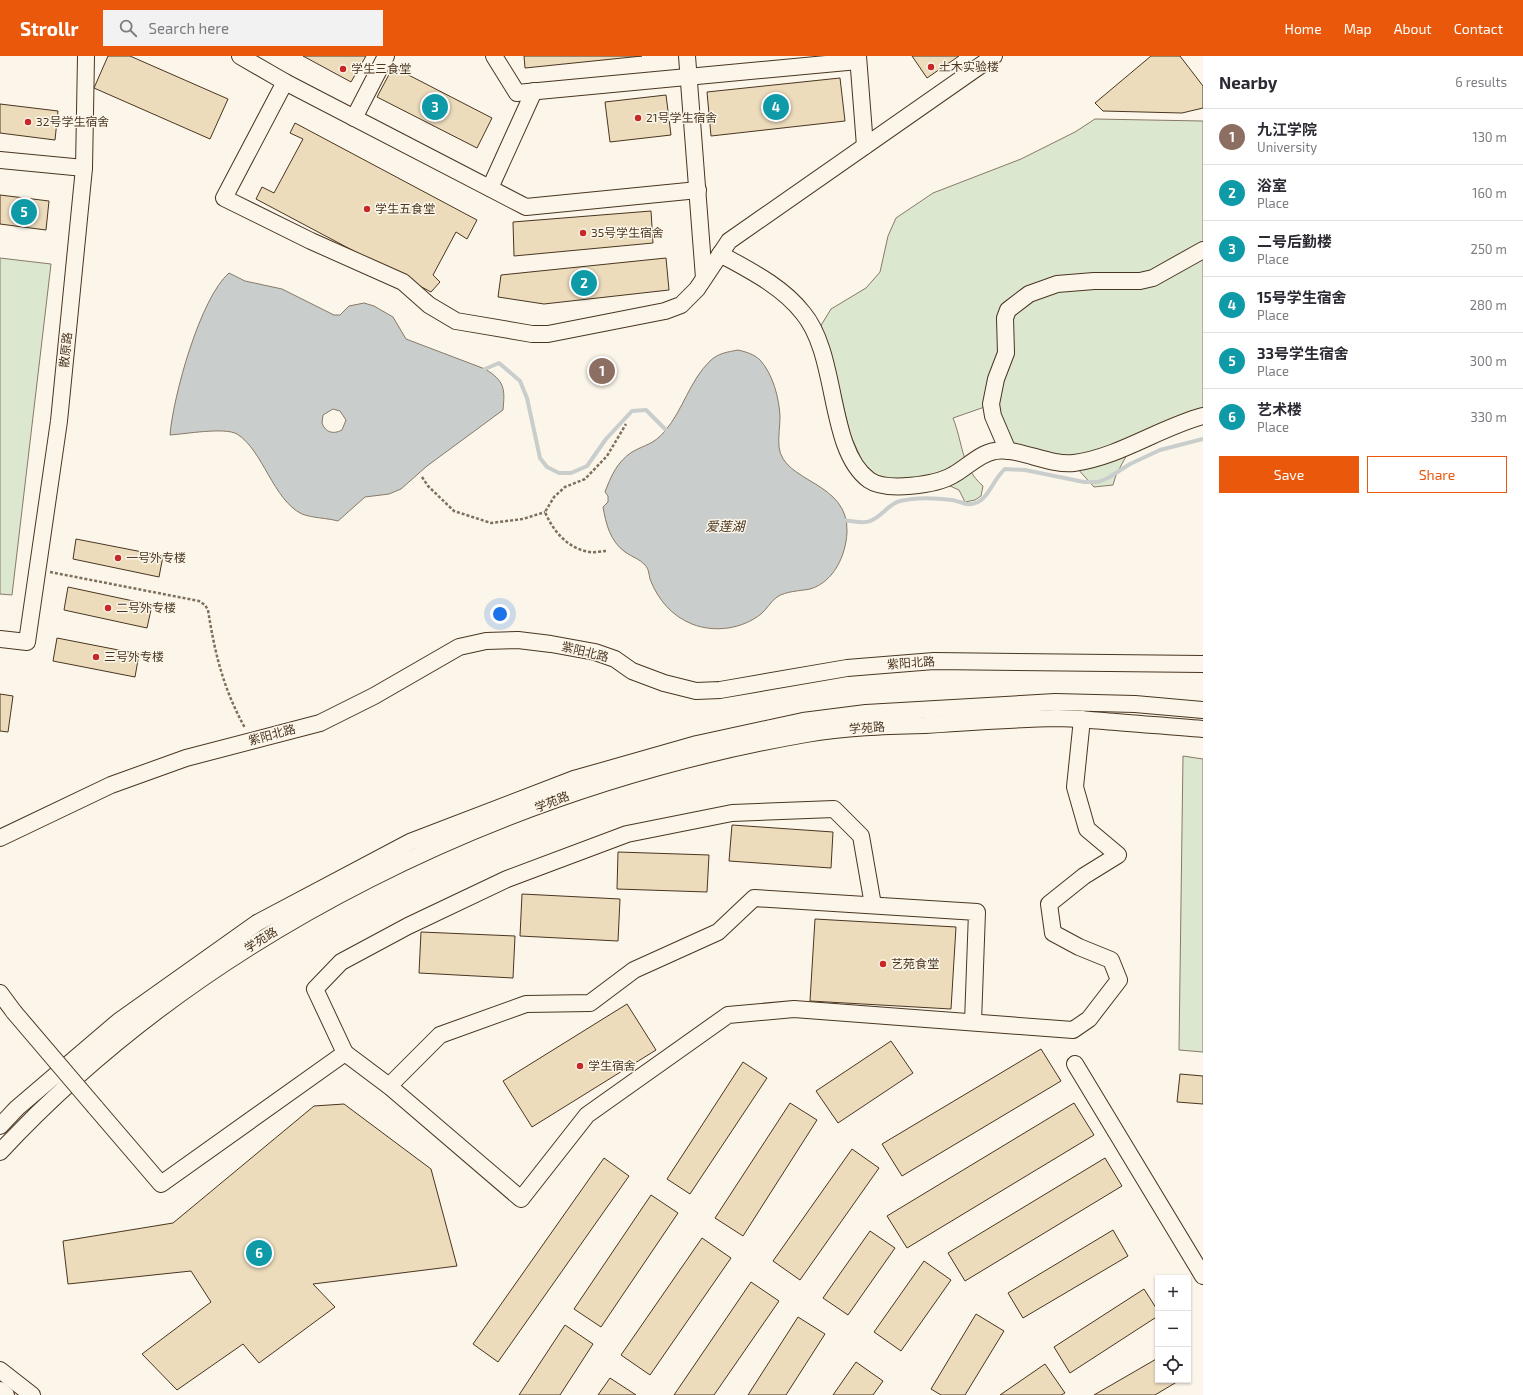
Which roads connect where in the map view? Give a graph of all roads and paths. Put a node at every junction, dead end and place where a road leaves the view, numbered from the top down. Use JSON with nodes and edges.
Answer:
{"nodes":[{"id":1,"x":86,"y":56,"type":"edge"},
{"id":2,"x":240,"y":56,"type":"edge"},
{"id":3,"x":386,"y":56,"type":"edge"},
{"id":4,"x":494,"y":56,"type":"edge"},
{"id":5,"x":687,"y":56,"type":"edge"},
{"id":6,"x":994,"y":56,"type":"edge"},
{"id":7,"x":858,"y":58,"type":"edge"},
{"id":8,"x":688,"y":77,"type":"junction"},
{"id":9,"x":285,"y":82,"type":"junction"},
{"id":10,"x":534,"y":91,"type":"junction"},
{"id":11,"x":354,"y":118,"type":"junction"},
{"id":12,"x":865,"y":146,"type":"junction"},
{"id":13,"x":0,"y":160,"type":"edge"},
{"id":14,"x":84,"y":168,"type":"junction"},
{"id":15,"x":490,"y":188,"type":"junction"},
{"id":16,"x":698,"y":190,"type":"junction"},
{"id":17,"x":1203,"y":250,"type":"edge"},
{"id":18,"x":720,"y":254,"type":"junction"},
{"id":19,"x":704,"y":278,"type":"junction"},
{"id":20,"x":1203,"y":416,"type":"edge"},
{"id":21,"x":626,"y":424,"type":"dead end"},
{"id":22,"x":1008,"y":451,"type":"junction"},
{"id":23,"x":422,"y":477,"type":"dead end"},
{"id":24,"x":545,"y":512,"type":"junction"},
{"id":25,"x":606,"y":551,"type":"dead end"},
{"id":26,"x":38,"y":569,"type":"junction"},
{"id":27,"x":0,"y":639,"type":"edge"},
{"id":28,"x":1203,"y":664,"type":"edge"},
{"id":29,"x":1203,"y":710,"type":"edge"},
{"id":30,"x":1082,"y":720,"type":"junction"},
{"id":31,"x":1203,"y":729,"type":"edge"},
{"id":32,"x":252,"y":740,"type":"junction"},
{"id":33,"x":0,"y":838,"type":"edge"},
{"id":34,"x":873,"y":905,"type":"junction"},
{"id":35,"x":0,"y":993,"type":"edge"},
{"id":36,"x":972,"y":1022,"type":"junction"},
{"id":37,"x":345,"y":1053,"type":"junction"},
{"id":38,"x":1075,"y":1064,"type":"dead end"},
{"id":39,"x":389,"y":1086,"type":"junction"},
{"id":40,"x":0,"y":1126,"type":"edge"},
{"id":41,"x":0,"y":1152,"type":"edge"},
{"id":42,"x":1203,"y":1276,"type":"edge"},
{"id":43,"x":0,"y":1370,"type":"edge"},
{"id":44,"x":0,"y":1390,"type":"edge"},
{"id":45,"x":6,"y":1395,"type":"edge"},
{"id":46,"x":32,"y":1395,"type":"edge"}],
"edges":[{"from":1,"to":14,"type":"street","name":"散原路"},
{"from":2,"to":9,"type":"street"},
{"from":3,"to":11,"type":"street"},
{"from":4,"to":10,"type":"street"},
{"from":5,"to":8,"type":"street"},
{"from":6,"to":12,"type":"street"},
{"from":7,"to":8,"type":"street"},
{"from":7,"to":12,"type":"street"},
{"from":8,"to":10,"type":"street"},
{"from":8,"to":16,"type":"street"},
{"from":9,"to":11,"type":"street"},
{"from":9,"to":19,"type":"street"},
{"from":10,"to":15,"type":"street"},
{"from":11,"to":15,"type":"street"},
{"from":12,"to":18,"type":"street"},
{"from":13,"to":14,"type":"street"},
{"from":14,"to":26,"type":"street","name":"散原路"},
{"from":15,"to":16,"type":"street"},
{"from":16,"to":19,"type":"street"},
{"from":17,"to":22,"type":"street"},
{"from":18,"to":19,"type":"street"},
{"from":18,"to":22,"type":"street"},
{"from":20,"to":22,"type":"street"},
{"from":21,"to":24,"type":"path"},
{"from":23,"to":24,"type":"path"},
{"from":24,"to":25,"type":"path"},
{"from":26,"to":27,"type":"street","name":"散原路"},
{"from":26,"to":32,"type":"path"},
{"from":28,"to":32,"type":"street","name":"紫阳北路"},
{"from":29,"to":40,"type":"street","name":"学苑路"},
{"from":30,"to":31,"type":"street","name":"学苑路"},
{"from":30,"to":36,"type":"street"},
{"from":30,"to":41,"type":"street","name":"学苑路"},
{"from":32,"to":33,"type":"street","name":"紫阳北路"},
{"from":34,"to":36,"type":"street"},
{"from":34,"to":37,"type":"street"},
{"from":34,"to":39,"type":"street"},
{"from":35,"to":37,"type":"street","bridge":true},
{"from":36,"to":39,"type":"street"},
{"from":37,"to":39,"type":"street"},
{"from":38,"to":42,"type":"street"},
{"from":43,"to":46,"type":"street"},
{"from":44,"to":45,"type":"street"}]}
